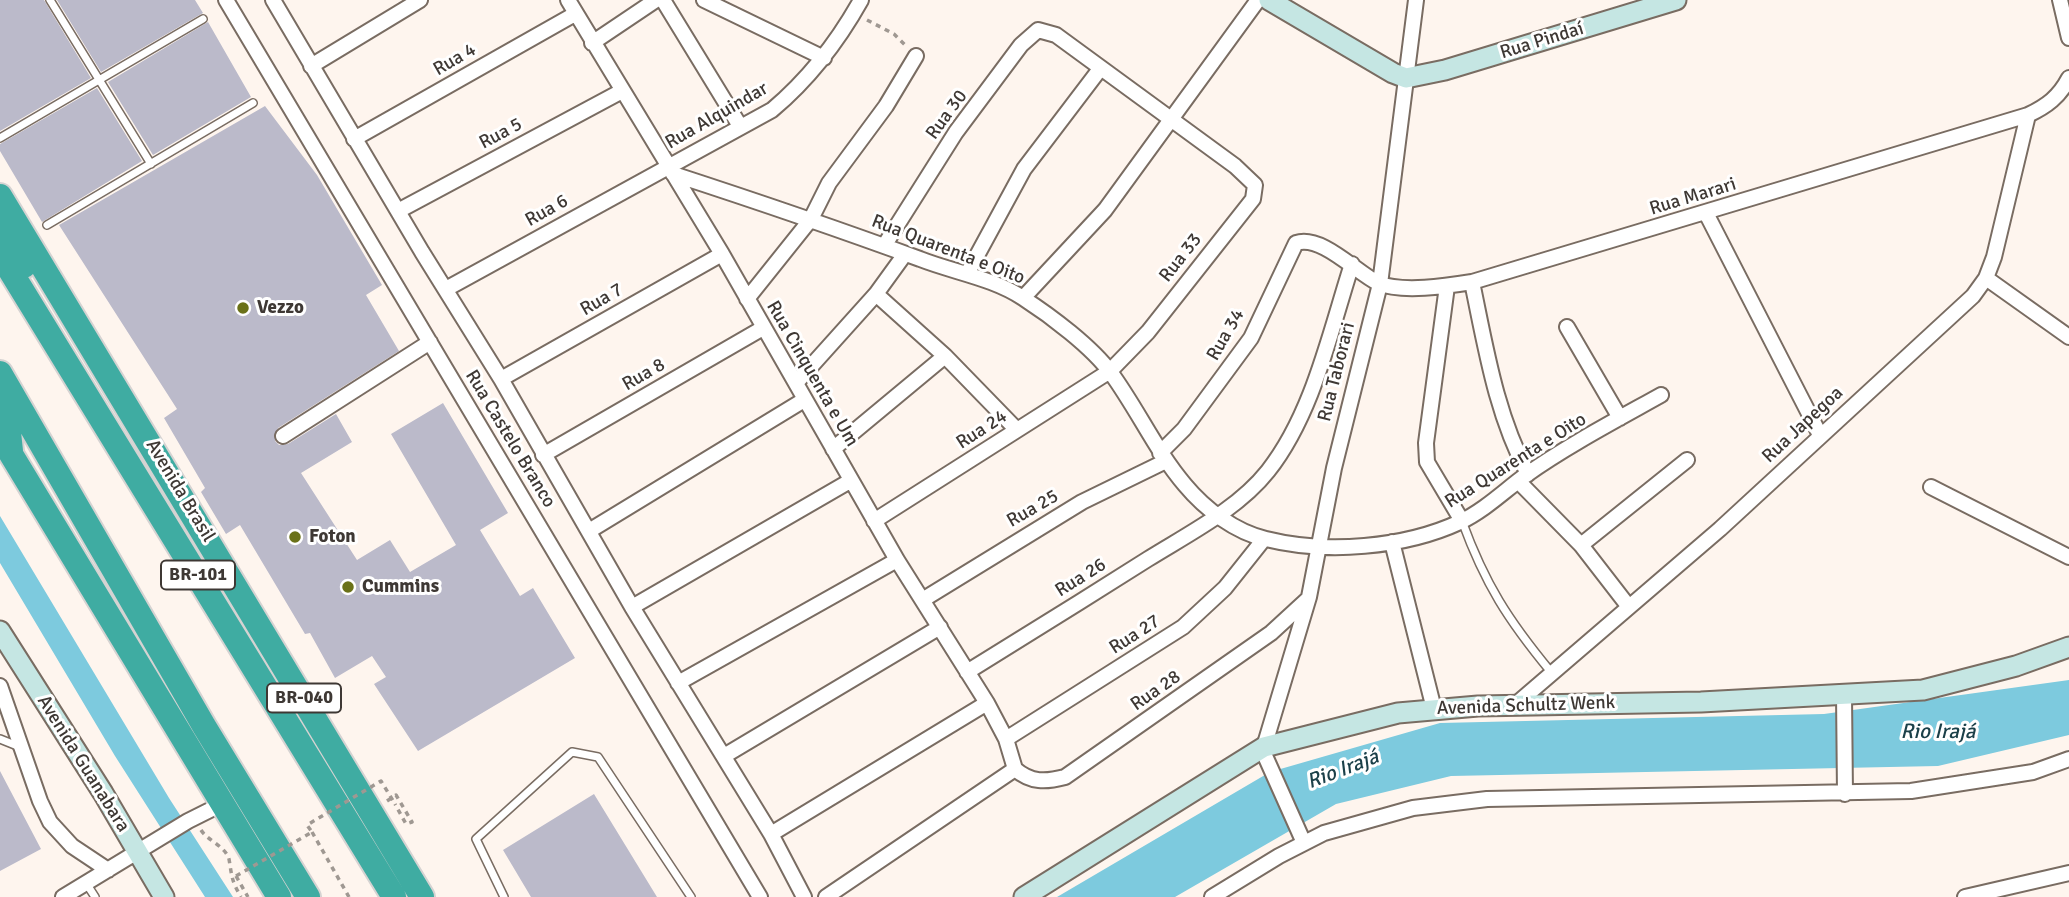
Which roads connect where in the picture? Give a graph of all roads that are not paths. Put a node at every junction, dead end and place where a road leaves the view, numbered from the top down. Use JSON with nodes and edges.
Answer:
{"nodes":[{"id":1,"x":50,"y":0,"type":"edge"},
{"id":2,"x":226,"y":0,"type":"edge"},
{"id":3,"x":273,"y":0,"type":"edge"},
{"id":4,"x":420,"y":0,"type":"edge"},
{"id":5,"x":568,"y":0,"type":"edge"},
{"id":6,"x":656,"y":0,"type":"edge"},
{"id":7,"x":663,"y":0,"type":"edge"},
{"id":8,"x":704,"y":0,"type":"edge"},
{"id":9,"x":1258,"y":0,"type":"edge"},
{"id":10,"x":1269,"y":0,"type":"edge"},
{"id":11,"x":1416,"y":0,"type":"edge"},
{"id":12,"x":1676,"y":0,"type":"edge"},
{"id":13,"x":2060,"y":0,"type":"edge"},
{"id":14,"x":858,"y":6,"type":"edge"},
{"id":15,"x":575,"y":14,"type":"junction"},
{"id":16,"x":203,"y":19,"type":"dead end"},
{"id":17,"x":2069,"y":38,"type":"edge"},
{"id":18,"x":592,"y":43,"type":"junction"},
{"id":19,"x":916,"y":56,"type":"road end"},
{"id":20,"x":824,"y":58,"type":"junction"},
{"id":21,"x":311,"y":66,"type":"junction"},
{"id":22,"x":1100,"y":69,"type":"junction"},
{"id":23,"x":1406,"y":78,"type":"junction"},
{"id":24,"x":2069,"y":78,"type":"edge"},
{"id":25,"x":99,"y":80,"type":"junction"},
{"id":26,"x":622,"y":91,"type":"junction"},
{"id":27,"x":253,"y":103,"type":"dead end"},
{"id":28,"x":2028,"y":116,"type":"junction"},
{"id":29,"x":1171,"y":122,"type":"junction"},
{"id":30,"x":740,"y":126,"type":"junction"},
{"id":31,"x":0,"y":138,"type":"edge"},
{"id":32,"x":354,"y":139,"type":"junction"},
{"id":33,"x":151,"y":164,"type":"junction"},
{"id":34,"x":670,"y":170,"type":"junction"},
{"id":35,"x":0,"y":196,"type":"edge"},
{"id":36,"x":398,"y":211,"type":"junction"},
{"id":37,"x":1706,"y":214,"type":"junction"},
{"id":38,"x":811,"y":219,"type":"junction"},
{"id":39,"x":47,"y":225,"type":"dead end"},
{"id":40,"x":0,"y":229,"type":"edge"},
{"id":41,"x":884,"y":246,"type":"junction"},
{"id":42,"x":1317,"y":246,"type":"joint"},
{"id":43,"x":0,"y":254,"type":"edge"},
{"id":44,"x":722,"y":254,"type":"junction"},
{"id":45,"x":905,"y":254,"type":"junction"},
{"id":46,"x":1352,"y":264,"type":"junction"},
{"id":47,"x":967,"y":274,"type":"junction"},
{"id":48,"x":1986,"y":278,"type":"junction"},
{"id":49,"x":1472,"y":282,"type":"junction"},
{"id":50,"x":1380,"y":284,"type":"junction"},
{"id":51,"x":1447,"y":286,"type":"junction"},
{"id":52,"x":446,"y":289,"type":"junction"},
{"id":53,"x":876,"y":295,"type":"junction"},
{"id":54,"x":1023,"y":298,"type":"junction"},
{"id":55,"x":747,"y":299,"type":"junction"},
{"id":56,"x":1567,"y":327,"type":"dead end"},
{"id":57,"x":763,"y":328,"type":"junction"},
{"id":58,"x":2069,"y":337,"type":"edge"},
{"id":59,"x":430,"y":342,"type":"junction"},
{"id":60,"x":945,"y":356,"type":"junction"},
{"id":61,"x":1110,"y":371,"type":"junction"},
{"id":62,"x":0,"y":373,"type":"edge"},
{"id":63,"x":501,"y":379,"type":"junction"},
{"id":64,"x":796,"y":383,"type":"junction"},
{"id":65,"x":1661,"y":395,"type":"dead end"},
{"id":66,"x":804,"y":400,"type":"junction"},
{"id":67,"x":0,"y":408,"type":"edge"},
{"id":68,"x":1620,"y":418,"type":"junction"},
{"id":69,"x":1017,"y":430,"type":"junction"},
{"id":70,"x":1820,"y":435,"type":"junction"},
{"id":71,"x":284,"y":436,"type":"dead end"},
{"id":72,"x":6,"y":445,"type":"edge"},
{"id":73,"x":833,"y":449,"type":"junction"},
{"id":74,"x":543,"y":455,"type":"junction"},
{"id":75,"x":1163,"y":457,"type":"junction"},
{"id":76,"x":1687,"y":460,"type":"dead end"},
{"id":77,"x":1523,"y":478,"type":"junction"},
{"id":78,"x":850,"y":481,"type":"junction"},
{"id":79,"x":1931,"y":487,"type":"dead end"},
{"id":80,"x":185,"y":499,"type":"junction"},
{"id":81,"x":1215,"y":515,"type":"junction"},
{"id":82,"x":874,"y":521,"type":"junction"},
{"id":83,"x":1462,"y":521,"type":"junction"},
{"id":84,"x":589,"y":531,"type":"junction"},
{"id":85,"x":1264,"y":539,"type":"junction"},
{"id":86,"x":1392,"y":541,"type":"junction"},
{"id":87,"x":1320,"y":545,"type":"junction"},
{"id":88,"x":1581,"y":545,"type":"junction"},
{"id":89,"x":2069,"y":557,"type":"edge"},
{"id":90,"x":897,"y":560,"type":"junction"},
{"id":91,"x":1309,"y":597,"type":"junction"},
{"id":92,"x":923,"y":598,"type":"junction"},
{"id":93,"x":632,"y":607,"type":"junction"},
{"id":94,"x":1629,"y":607,"type":"junction"},
{"id":95,"x":940,"y":627,"type":"junction"},
{"id":96,"x":0,"y":631,"type":"edge"},
{"id":97,"x":2069,"y":647,"type":"edge"},
{"id":98,"x":967,"y":672,"type":"junction"},
{"id":99,"x":1551,"y":672,"type":"junction"},
{"id":100,"x":678,"y":683,"type":"junction"},
{"id":101,"x":0,"y":686,"type":"edge"},
{"id":102,"x":1844,"y":695,"type":"junction"},
{"id":103,"x":988,"y":703,"type":"junction"},
{"id":104,"x":1515,"y":705,"type":"junction"},
{"id":105,"x":1434,"y":709,"type":"junction"},
{"id":106,"x":0,"y":738,"type":"edge"},
{"id":107,"x":1006,"y":738,"type":"junction"},
{"id":108,"x":20,"y":747,"type":"junction"},
{"id":109,"x":1263,"y":748,"type":"junction"},
{"id":110,"x":724,"y":755,"type":"junction"},
{"id":111,"x":2069,"y":759,"type":"edge"},
{"id":112,"x":1015,"y":769,"type":"junction"},
{"id":113,"x":1844,"y":794,"type":"junction"},
{"id":114,"x":222,"y":804,"type":"junction"},
{"id":115,"x":771,"y":834,"type":"junction"},
{"id":116,"x":1304,"y":843,"type":"junction"},
{"id":117,"x":138,"y":851,"type":"junction"},
{"id":118,"x":108,"y":870,"type":"junction"},
{"id":119,"x":2069,"y":873,"type":"edge"},
{"id":120,"x":86,"y":883,"type":"junction"},
{"id":121,"x":63,"y":897,"type":"edge"},
{"id":122,"x":94,"y":897,"type":"edge"},
{"id":123,"x":164,"y":897,"type":"edge"},
{"id":124,"x":279,"y":897,"type":"edge"},
{"id":125,"x":308,"y":897,"type":"edge"},
{"id":126,"x":394,"y":897,"type":"edge"},
{"id":127,"x":422,"y":897,"type":"edge"},
{"id":128,"x":504,"y":897,"type":"edge"},
{"id":129,"x":691,"y":897,"type":"edge"},
{"id":130,"x":760,"y":897,"type":"edge"},
{"id":131,"x":804,"y":897,"type":"edge"},
{"id":132,"x":826,"y":897,"type":"edge"},
{"id":133,"x":1024,"y":897,"type":"edge"},
{"id":134,"x":1212,"y":897,"type":"edge"},
{"id":135,"x":1965,"y":897,"type":"edge"}],
"edges":[{"from":1,"to":25,"type":"lane"},
{"from":2,"to":59,"type":"street","name":"Rua Castelo Branco"},
{"from":3,"to":21,"type":"street","name":"Rua Castelo Branco"},
{"from":4,"to":21,"type":"street"},
{"from":5,"to":15,"type":"street","name":"Rua Cinquenta e Um"},
{"from":6,"to":18,"type":"street"},
{"from":7,"to":30,"type":"street"},
{"from":8,"to":20,"type":"street"},
{"from":9,"to":29,"type":"street"},
{"from":10,"to":23,"type":"street"},
{"from":11,"to":23,"type":"street","name":"Rua Taborari"},
{"from":12,"to":23,"type":"street","name":"Rua Pindaí"},
{"from":13,"to":17,"type":"street"},
{"from":14,"to":20,"type":"street","name":"Rua Alquindar"},
{"from":15,"to":18,"type":"street","name":"Rua Cinquenta e Um"},
{"from":15,"to":32,"type":"street","name":"Rua 4"},
{"from":16,"to":25,"type":"lane"},
{"from":18,"to":26,"type":"street","name":"Rua Cinquenta e Um"},
{"from":19,"to":38,"type":"street"},
{"from":20,"to":30,"type":"street","name":"Rua Alquindar"},
{"from":21,"to":32,"type":"street","name":"Rua Castelo Branco"},
{"from":22,"to":29,"type":"street"},
{"from":22,"to":41,"type":"street","name":"Rua 30"},
{"from":22,"to":47,"type":"street"},
{"from":23,"to":50,"type":"street","name":"Rua Taborari"},
{"from":24,"to":28,"type":"street","name":"Rua Marari"},
{"from":25,"to":31,"type":"lane"},
{"from":25,"to":33,"type":"lane"},
{"from":26,"to":34,"type":"street","name":"Rua Cinquenta e Um"},
{"from":26,"to":36,"type":"street","name":"Rua 5"},
{"from":27,"to":33,"type":"lane"},
{"from":28,"to":37,"type":"street","name":"Rua Marari"},
{"from":28,"to":48,"type":"street","name":"Rua Japegoa"},
{"from":29,"to":54,"type":"street"},
{"from":29,"to":61,"type":"street","name":"Rua 33"},
{"from":30,"to":34,"type":"street","name":"Rua Alquindar"},
{"from":32,"to":36,"type":"street","name":"Rua Castelo Branco"},
{"from":33,"to":39,"type":"lane"},
{"from":34,"to":38,"type":"street","name":"Rua Quarenta e Oito"},
{"from":34,"to":44,"type":"street","name":"Rua Cinquenta e Um"},
{"from":34,"to":52,"type":"street","name":"Rua 6"},
{"from":35,"to":80,"type":"highway","name":"Avenida Brasil"},
{"from":36,"to":52,"type":"street","name":"Rua Castelo Branco"},
{"from":37,"to":49,"type":"street","name":"Rua Marari"},
{"from":37,"to":70,"type":"street"},
{"from":38,"to":41,"type":"street","name":"Rua Quarenta e Oito"},
{"from":38,"to":55,"type":"street"},
{"from":40,"to":80,"type":"highway","number":"BR-040"},
{"from":41,"to":45,"type":"street","name":"Rua Quarenta e Oito"},
{"from":42,"to":46,"type":"street","name":"Rua Marari"},
{"from":42,"to":75,"type":"street","name":"Rua 34"},
{"from":43,"to":126,"type":"highway","name":"Avenida Brasil","number":"BR-101"},
{"from":44,"to":55,"type":"street","name":"Rua Cinquenta e Um"},
{"from":44,"to":63,"type":"street","name":"Rua 7"},
{"from":45,"to":47,"type":"street","name":"Rua Quarenta e Oito"},
{"from":45,"to":53,"type":"street"},
{"from":46,"to":50,"type":"street","name":"Rua Marari"},
{"from":46,"to":81,"type":"street","name":"Rua 26"},
{"from":47,"to":54,"type":"street","name":"Rua Quarenta e Oito"},
{"from":48,"to":58,"type":"street"},
{"from":48,"to":70,"type":"street","name":"Rua Japegoa"},
{"from":49,"to":51,"type":"street","name":"Rua Marari"},
{"from":49,"to":77,"type":"street"},
{"from":50,"to":51,"type":"street","name":"Rua Marari"},
{"from":50,"to":87,"type":"street","name":"Rua Taborari"},
{"from":51,"to":83,"type":"street"},
{"from":52,"to":63,"type":"street","name":"Rua Castelo Branco"},
{"from":53,"to":60,"type":"street"},
{"from":53,"to":64,"type":"street"},
{"from":54,"to":61,"type":"street","name":"Rua Quarenta e Oito"},
{"from":55,"to":57,"type":"street","name":"Rua Cinquenta e Um"},
{"from":56,"to":68,"type":"street"},
{"from":57,"to":64,"type":"street","name":"Rua Cinquenta e Um"},
{"from":57,"to":74,"type":"street","name":"Rua 8"},
{"from":59,"to":71,"type":"street"},
{"from":59,"to":130,"type":"street","name":"Rua Castelo Branco"},
{"from":60,"to":69,"type":"street"},
{"from":60,"to":73,"type":"street"},
{"from":61,"to":69,"type":"street","name":"Rua 24"},
{"from":61,"to":75,"type":"street","name":"Rua Quarenta e Oito"},
{"from":62,"to":125,"type":"highway"},
{"from":63,"to":74,"type":"street","name":"Rua Castelo Branco"},
{"from":64,"to":66,"type":"street","name":"Rua Cinquenta e Um"},
{"from":65,"to":68,"type":"street","name":"Rua Quarenta e Oito"},
{"from":66,"to":73,"type":"street","name":"Rua Cinquenta e Um"},
{"from":66,"to":84,"type":"street"},
{"from":67,"to":72,"type":"highway"},
{"from":68,"to":77,"type":"street","name":"Rua Quarenta e Oito"},
{"from":69,"to":82,"type":"street","name":"Rua 24"},
{"from":70,"to":94,"type":"street","name":"Rua Japegoa"},
{"from":72,"to":114,"type":"highway"},
{"from":73,"to":78,"type":"street","name":"Rua Cinquenta e Um"},
{"from":74,"to":84,"type":"street","name":"Rua Castelo Branco"},
{"from":75,"to":81,"type":"street","name":"Rua Quarenta e Oito"},
{"from":75,"to":92,"type":"street","name":"Rua 25"},
{"from":76,"to":88,"type":"street"},
{"from":77,"to":83,"type":"street","name":"Rua Quarenta e Oito"},
{"from":77,"to":88,"type":"street"},
{"from":78,"to":82,"type":"street","name":"Rua Cinquenta e Um"},
{"from":78,"to":93,"type":"street"},
{"from":79,"to":89,"type":"street"},
{"from":80,"to":127,"type":"highway","name":"Avenida Brasil","number":"BR-040"},
{"from":81,"to":85,"type":"street","name":"Rua Quarenta e Oito"},
{"from":81,"to":98,"type":"street","name":"Rua 26"},
{"from":82,"to":90,"type":"street","name":"Rua Cinquenta e Um"},
{"from":83,"to":86,"type":"street","name":"Rua Quarenta e Oito"},
{"from":83,"to":99,"type":"lane"},
{"from":84,"to":93,"type":"street","name":"Rua Castelo Branco"},
{"from":85,"to":87,"type":"street","name":"Rua Quarenta e Oito"},
{"from":85,"to":107,"type":"street","name":"Rua 27"},
{"from":86,"to":87,"type":"street","name":"Rua Quarenta e Oito"},
{"from":86,"to":105,"type":"street"},
{"from":87,"to":91,"type":"street","name":"Rua Taborari"},
{"from":88,"to":94,"type":"street"},
{"from":90,"to":92,"type":"street","name":"Rua Cinquenta e Um"},
{"from":90,"to":100,"type":"street"},
{"from":91,"to":109,"type":"street","name":"Rua Taborari"},
{"from":91,"to":112,"type":"street","name":"Rua 28"},
{"from":92,"to":95,"type":"street","name":"Rua Cinquenta e Um"},
{"from":93,"to":100,"type":"street","name":"Rua Castelo Branco"},
{"from":94,"to":99,"type":"street","name":"Rua Japegoa"},
{"from":95,"to":98,"type":"street","name":"Rua Cinquenta e Um"},
{"from":95,"to":110,"type":"street"},
{"from":96,"to":117,"type":"street","name":"Avenida Guanabara"},
{"from":97,"to":102,"type":"street","name":"Avenida Schultz Wenk"},
{"from":98,"to":103,"type":"street","name":"Rua Cinquenta e Um"},
{"from":99,"to":104,"type":"street","name":"Rua Japegoa"},
{"from":100,"to":110,"type":"street","name":"Rua Castelo Branco"},
{"from":101,"to":108,"type":"street"},
{"from":102,"to":104,"type":"street","name":"Avenida Schultz Wenk"},
{"from":102,"to":113,"type":"street"},
{"from":103,"to":107,"type":"street","name":"Rua Cinquenta e Um"},
{"from":103,"to":115,"type":"street"},
{"from":104,"to":105,"type":"street","name":"Avenida Schultz Wenk"},
{"from":105,"to":109,"type":"street","name":"Avenida Schultz Wenk"},
{"from":106,"to":108,"type":"lane"},
{"from":107,"to":112,"type":"street","name":"Rua Cinquenta e Um"},
{"from":108,"to":118,"type":"street"},
{"from":109,"to":116,"type":"street"},
{"from":109,"to":133,"type":"street","name":"Avenida Schultz Wenk"},
{"from":110,"to":115,"type":"street","name":"Rua Castelo Branco"},
{"from":111,"to":113,"type":"street"},
{"from":112,"to":132,"type":"street"},
{"from":113,"to":116,"type":"street"},
{"from":114,"to":117,"type":"street"},
{"from":114,"to":124,"type":"highway"},
{"from":115,"to":131,"type":"street","name":"Rua Castelo Branco"},
{"from":116,"to":134,"type":"street"},
{"from":117,"to":118,"type":"street"},
{"from":117,"to":123,"type":"street","name":"Avenida Guanabara"},
{"from":118,"to":120,"type":"street"},
{"from":119,"to":135,"type":"street"},
{"from":120,"to":121,"type":"street"},
{"from":120,"to":122,"type":"lane"},
{"from":128,"to":129,"type":"lane"}]}
